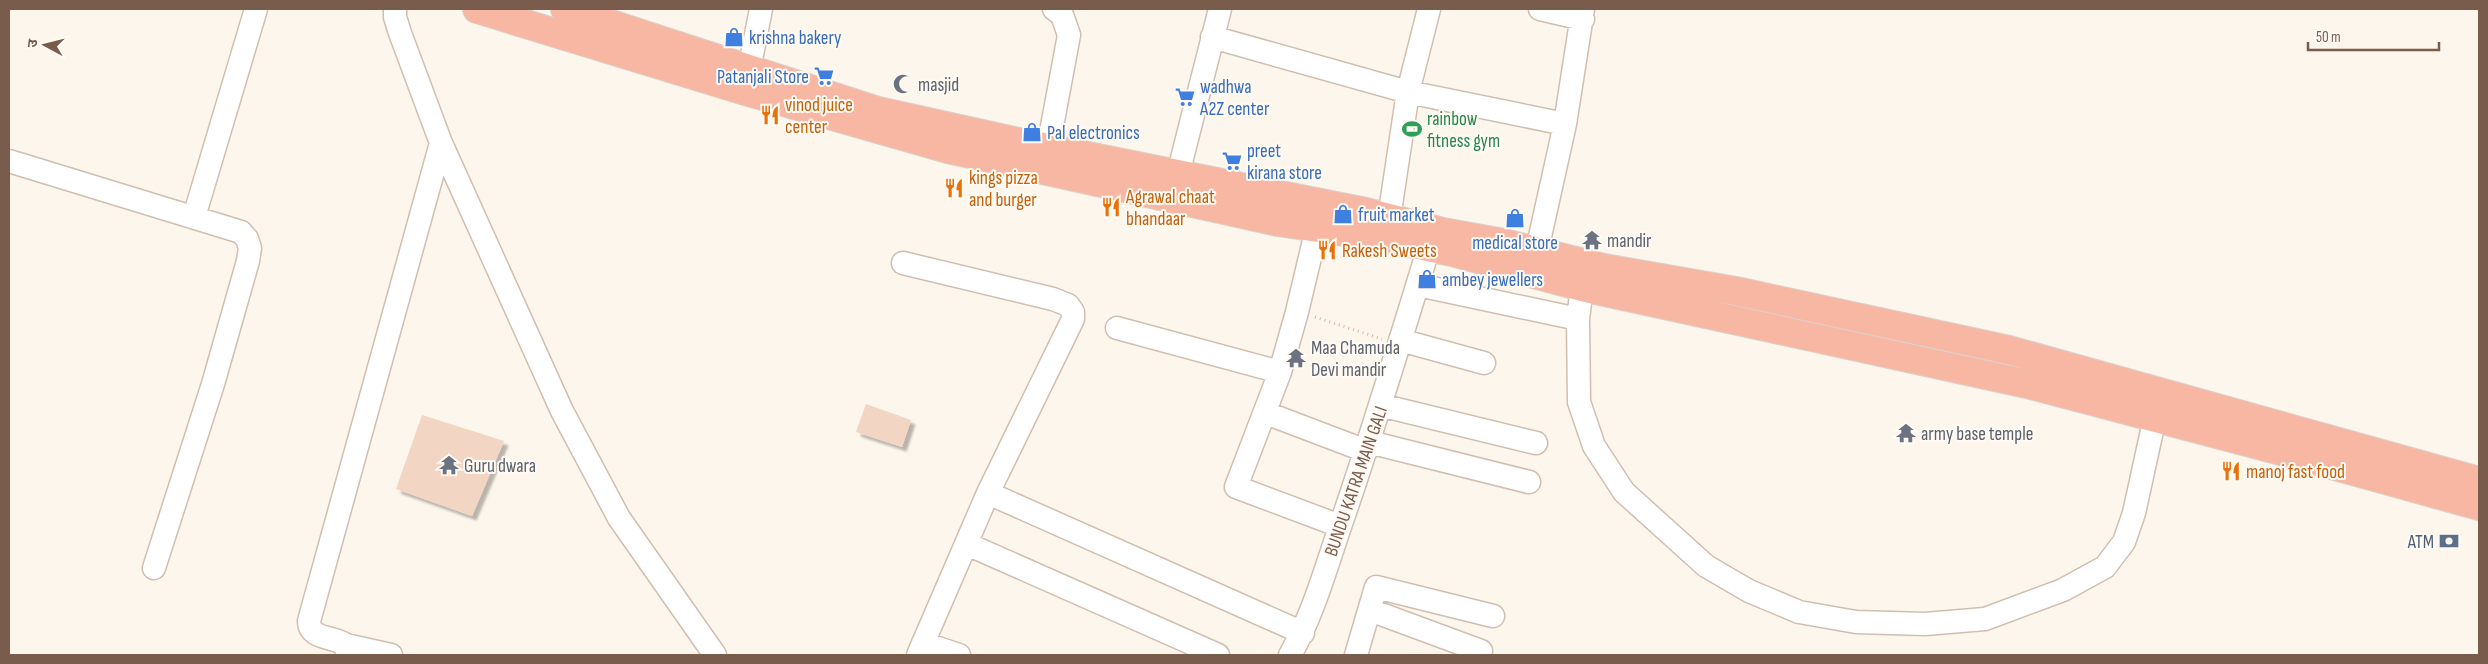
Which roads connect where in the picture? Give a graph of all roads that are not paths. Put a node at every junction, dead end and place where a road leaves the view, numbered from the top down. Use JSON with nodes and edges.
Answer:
{"nodes":[{"id":1,"x":256,"y":9,"type":"edge"},
{"id":2,"x":395,"y":9,"type":"edge"},
{"id":3,"x":477,"y":9,"type":"edge"},
{"id":4,"x":565,"y":9,"type":"edge"},
{"id":5,"x":762,"y":9,"type":"edge"},
{"id":6,"x":1054,"y":9,"type":"edge"},
{"id":7,"x":1220,"y":9,"type":"edge"},
{"id":8,"x":1429,"y":9,"type":"edge"},
{"id":9,"x":1540,"y":9,"type":"edge"},
{"id":10,"x":1583,"y":14,"type":"edge"},
{"id":11,"x":1212,"y":37,"type":"junction"},
{"id":12,"x":747,"y":81,"type":"junction"},
{"id":13,"x":1408,"y":92,"type":"junction"},
{"id":14,"x":1565,"y":124,"type":"junction"},
{"id":15,"x":441,"y":143,"type":"junction"},
{"id":16,"x":1048,"y":148,"type":"junction"},
{"id":17,"x":9,"y":161,"type":"edge"},
{"id":18,"x":1178,"y":174,"type":"junction"},
{"id":19,"x":194,"y":217,"type":"junction"},
{"id":20,"x":1389,"y":218,"type":"junction"},
{"id":21,"x":1317,"y":228,"type":"junction"},
{"id":22,"x":1429,"y":247,"type":"junction"},
{"id":23,"x":1534,"y":262,"type":"junction"},
{"id":24,"x":904,"y":263,"type":"dead end"},
{"id":25,"x":1418,"y":285,"type":"junction"},
{"id":26,"x":1582,"y":287,"type":"junction"},
{"id":27,"x":1578,"y":319,"type":"junction"},
{"id":28,"x":1117,"y":328,"type":"dead end"},
{"id":29,"x":1400,"y":342,"type":"junction"},
{"id":30,"x":1484,"y":363,"type":"dead end"},
{"id":31,"x":1280,"y":372,"type":"junction"},
{"id":32,"x":1380,"y":405,"type":"junction"},
{"id":33,"x":1266,"y":413,"type":"junction"},
{"id":34,"x":2155,"y":418,"type":"junction"},
{"id":35,"x":1536,"y":443,"type":"dead end"},
{"id":36,"x":1367,"y":446,"type":"junction"},
{"id":37,"x":1529,"y":482,"type":"dead end"},
{"id":38,"x":2479,"y":482,"type":"edge"},
{"id":39,"x":988,"y":493,"type":"junction"},
{"id":40,"x":2479,"y":506,"type":"edge"},
{"id":41,"x":1340,"y":526,"type":"junction"},
{"id":42,"x":967,"y":544,"type":"junction"},
{"id":43,"x":154,"y":568,"type":"dead end"},
{"id":44,"x":1370,"y":610,"type":"junction"},
{"id":45,"x":1493,"y":616,"type":"dead end"},
{"id":46,"x":1303,"y":632,"type":"junction"},
{"id":47,"x":921,"y":649,"type":"edge"},
{"id":48,"x":347,"y":650,"type":"edge"},
{"id":49,"x":1481,"y":651,"type":"dead end"},
{"id":50,"x":391,"y":655,"type":"edge"},
{"id":51,"x":715,"y":655,"type":"edge"},
{"id":52,"x":959,"y":655,"type":"edge"},
{"id":53,"x":1218,"y":655,"type":"edge"},
{"id":54,"x":1290,"y":655,"type":"edge"},
{"id":55,"x":1356,"y":655,"type":"edge"}],
"edges":[{"from":1,"to":19,"type":"street"},
{"from":2,"to":15,"type":"street"},
{"from":3,"to":12,"type":"highway"},
{"from":4,"to":12,"type":"highway"},
{"from":5,"to":12,"type":"street"},
{"from":6,"to":16,"type":"street"},
{"from":7,"to":11,"type":"street"},
{"from":8,"to":13,"type":"street"},
{"from":9,"to":10,"type":"street"},
{"from":10,"to":14,"type":"street"},
{"from":11,"to":13,"type":"street"},
{"from":11,"to":18,"type":"street"},
{"from":12,"to":16,"type":"highway"},
{"from":12,"to":21,"type":"highway"},
{"from":13,"to":14,"type":"street"},
{"from":13,"to":20,"type":"street"},
{"from":14,"to":23,"type":"street"},
{"from":15,"to":48,"type":"street"},
{"from":15,"to":51,"type":"street"},
{"from":16,"to":18,"type":"highway"},
{"from":17,"to":19,"type":"street"},
{"from":18,"to":20,"type":"highway"},
{"from":19,"to":43,"type":"street"},
{"from":20,"to":23,"type":"highway"},
{"from":21,"to":22,"type":"highway"},
{"from":21,"to":31,"type":"street"},
{"from":22,"to":23,"type":"highway"},
{"from":22,"to":25,"type":"street","name":"BUNDU KATRA MAIN GALI"},
{"from":23,"to":26,"type":"highway"},
{"from":23,"to":38,"type":"highway"},
{"from":24,"to":39,"type":"street"},
{"from":25,"to":27,"type":"street"},
{"from":25,"to":29,"type":"street","name":"BUNDU KATRA MAIN GALI"},
{"from":26,"to":27,"type":"street"},
{"from":26,"to":34,"type":"highway"},
{"from":27,"to":34,"type":"street"},
{"from":28,"to":31,"type":"street"},
{"from":29,"to":30,"type":"street"},
{"from":29,"to":32,"type":"street","name":"BUNDU KATRA MAIN GALI"},
{"from":31,"to":33,"type":"street"},
{"from":32,"to":35,"type":"street"},
{"from":32,"to":36,"type":"street","name":"BUNDU KATRA MAIN GALI"},
{"from":33,"to":36,"type":"street"},
{"from":33,"to":41,"type":"street"},
{"from":34,"to":40,"type":"highway"},
{"from":36,"to":37,"type":"street"},
{"from":36,"to":41,"type":"street","name":"BUNDU KATRA MAIN GALI"},
{"from":39,"to":42,"type":"street"},
{"from":39,"to":46,"type":"street"},
{"from":41,"to":46,"type":"street","name":"BUNDU KATRA MAIN GALI"},
{"from":42,"to":47,"type":"street"},
{"from":42,"to":53,"type":"street"},
{"from":44,"to":45,"type":"street"},
{"from":44,"to":49,"type":"street"},
{"from":44,"to":55,"type":"street"},
{"from":46,"to":54,"type":"street","name":"BUNDU KATRA MAIN GALI"},
{"from":47,"to":52,"type":"street"},
{"from":48,"to":50,"type":"street"}]}
